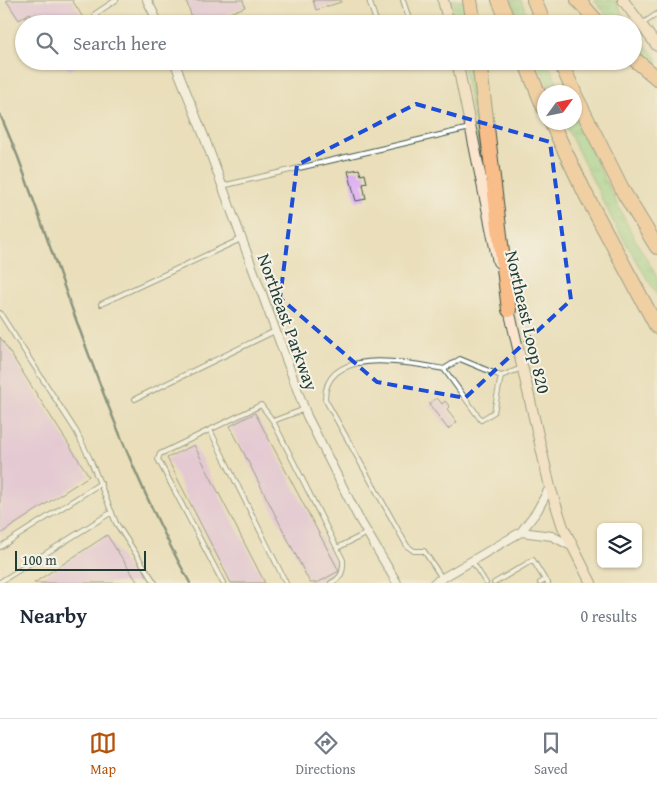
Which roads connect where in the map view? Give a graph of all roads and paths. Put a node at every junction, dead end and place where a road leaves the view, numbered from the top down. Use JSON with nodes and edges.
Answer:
{"nodes":[{"id":1,"x":103,"y":0,"type":"edge"},
{"id":2,"x":116,"y":0,"type":"edge"},
{"id":3,"x":147,"y":0,"type":"edge"},
{"id":4,"x":369,"y":0,"type":"edge"},
{"id":5,"x":403,"y":0,"type":"edge"},
{"id":6,"x":443,"y":0,"type":"edge"},
{"id":7,"x":470,"y":0,"type":"edge"},
{"id":8,"x":499,"y":0,"type":"edge"},
{"id":9,"x":534,"y":0,"type":"edge"},
{"id":10,"x":578,"y":0,"type":"edge"},
{"id":11,"x":623,"y":0,"type":"edge"},
{"id":12,"x":107,"y":6,"type":"junction"},
{"id":13,"x":657,"y":14,"type":"edge"},
{"id":14,"x":96,"y":15,"type":"edge"},
{"id":15,"x":154,"y":15,"type":"edge"},
{"id":16,"x":374,"y":15,"type":"edge"},
{"id":17,"x":408,"y":15,"type":"edge"},
{"id":18,"x":447,"y":15,"type":"edge"},
{"id":19,"x":472,"y":15,"type":"edge"},
{"id":20,"x":505,"y":15,"type":"edge"},
{"id":21,"x":540,"y":15,"type":"edge"},
{"id":22,"x":591,"y":15,"type":"edge"},
{"id":23,"x":633,"y":15,"type":"edge"},
{"id":24,"x":642,"y":24,"type":"edge"},
{"id":25,"x":642,"y":27,"type":"edge"},
{"id":26,"x":657,"y":46,"type":"edge"},
{"id":27,"x":642,"y":66,"type":"edge"},
{"id":28,"x":177,"y":70,"type":"edge"},
{"id":29,"x":459,"y":70,"type":"edge"},
{"id":30,"x":480,"y":70,"type":"edge"},
{"id":31,"x":529,"y":70,"type":"edge"},
{"id":32,"x":564,"y":70,"type":"edge"},
{"id":33,"x":657,"y":78,"type":"edge"},
{"id":34,"x":570,"y":85,"type":"edge"},
{"id":35,"x":537,"y":91,"type":"edge"},
{"id":36,"x":582,"y":109,"type":"edge"},
{"id":37,"x":470,"y":128,"type":"junction"},
{"id":38,"x":555,"y":130,"type":"edge"},
{"id":39,"x":222,"y":186,"type":"junction"},
{"id":40,"x":241,"y":239,"type":"junction"},
{"id":41,"x":657,"y":246,"type":"edge"},
{"id":42,"x":101,"y":304,"type":"dead end"},
{"id":43,"x":509,"y":310,"type":"junction"},
{"id":44,"x":0,"y":313,"type":"edge"},
{"id":45,"x":657,"y":327,"type":"edge"},
{"id":46,"x":275,"y":331,"type":"junction"},
{"id":47,"x":522,"y":368,"type":"junction"},
{"id":48,"x":444,"y":369,"type":"junction"},
{"id":49,"x":501,"y":376,"type":"junction"},
{"id":50,"x":135,"y":399,"type":"dead end"},
{"id":51,"x":305,"y":409,"type":"junction"},
{"id":52,"x":273,"y":422,"type":"junction"},
{"id":53,"x":210,"y":430,"type":"junction"},
{"id":54,"x":101,"y":483,"type":"junction"},
{"id":55,"x":550,"y":487,"type":"junction"},
{"id":56,"x":112,"y":512,"type":"junction"},
{"id":57,"x":521,"y":532,"type":"junction"},
{"id":58,"x":367,"y":533,"type":"junction"},
{"id":59,"x":0,"y":547,"type":"edge"},
{"id":60,"x":573,"y":547,"type":"junction"},
{"id":61,"x":337,"y":548,"type":"junction"},
{"id":62,"x":472,"y":561,"type":"junction"},
{"id":63,"x":442,"y":578,"type":"junction"},
{"id":64,"x":546,"y":581,"type":"edge"},
{"id":65,"x":0,"y":582,"type":"edge"},
{"id":66,"x":155,"y":583,"type":"edge"},
{"id":67,"x":223,"y":583,"type":"edge"},
{"id":68,"x":286,"y":583,"type":"edge"},
{"id":69,"x":331,"y":583,"type":"edge"},
{"id":70,"x":396,"y":583,"type":"edge"},
{"id":71,"x":434,"y":583,"type":"edge"},
{"id":72,"x":486,"y":583,"type":"edge"},
{"id":73,"x":494,"y":583,"type":"edge"},
{"id":74,"x":540,"y":583,"type":"edge"},
{"id":75,"x":591,"y":583,"type":"edge"}],
"edges":[{"from":1,"to":12,"type":"lane"},
{"from":2,"to":12,"type":"lane"},
{"from":3,"to":15,"type":"street"},
{"from":4,"to":16,"type":"lane"},
{"from":5,"to":17,"type":"lane"},
{"from":6,"to":18,"type":"main road"},
{"from":7,"to":19,"type":"highway"},
{"from":8,"to":20,"type":"highway"},
{"from":9,"to":21,"type":"highway"},
{"from":10,"to":22,"type":"highway"},
{"from":11,"to":23,"type":"main road"},
{"from":12,"to":14,"type":"lane"},
{"from":13,"to":24,"type":"lane"},
{"from":25,"to":26,"type":"main road"},
{"from":27,"to":33,"type":"highway"},
{"from":28,"to":39,"type":"street","name":"Northeast Parkway"},
{"from":29,"to":37,"type":"main road","name":"Northeast Loop 820"},
{"from":30,"to":43,"type":"highway"},
{"from":31,"to":35,"type":"highway"},
{"from":32,"to":34,"type":"highway"},
{"from":36,"to":41,"type":"highway"},
{"from":37,"to":39,"type":"lane"},
{"from":37,"to":43,"type":"main road","name":"Northeast Loop 820"},
{"from":38,"to":45,"type":"highway"},
{"from":39,"to":40,"type":"street","name":"Northeast Parkway"},
{"from":40,"to":42,"type":"lane"},
{"from":40,"to":46,"type":"street","name":"Northeast Parkway"},
{"from":43,"to":47,"type":"main road","name":"Northeast Loop 820"},
{"from":44,"to":54,"type":"lane"},
{"from":46,"to":50,"type":"lane"},
{"from":46,"to":51,"type":"street","name":"Northeast Parkway"},
{"from":47,"to":49,"type":"lane"},
{"from":47,"to":55,"type":"main road","name":"Northeast Loop 820"},
{"from":48,"to":49,"type":"lane"},
{"from":48,"to":49,"type":"lane"},
{"from":48,"to":63,"type":"lane"},
{"from":51,"to":52,"type":"lane"},
{"from":51,"to":58,"type":"street","name":"Northeast Parkway"},
{"from":52,"to":53,"type":"lane"},
{"from":52,"to":61,"type":"lane"},
{"from":53,"to":67,"type":"lane"},
{"from":53,"to":68,"type":"lane"},
{"from":54,"to":56,"type":"lane"},
{"from":54,"to":59,"type":"lane"},
{"from":55,"to":57,"type":"street"},
{"from":55,"to":60,"type":"main road","name":"Northeast Loop 820"},
{"from":56,"to":65,"type":"lane"},
{"from":56,"to":66,"type":"lane"},
{"from":57,"to":60,"type":"street"},
{"from":57,"to":62,"type":"street"},
{"from":58,"to":61,"type":"lane"},
{"from":58,"to":70,"type":"street","name":"Northeast Parkway"},
{"from":60,"to":75,"type":"main road","name":"Northeast Loop 820"},
{"from":61,"to":69,"type":"lane"},
{"from":62,"to":63,"type":"street"},
{"from":62,"to":72,"type":"lane"},
{"from":63,"to":71,"type":"street"},
{"from":64,"to":73,"type":"lane"},
{"from":64,"to":74,"type":"lane"}]}
